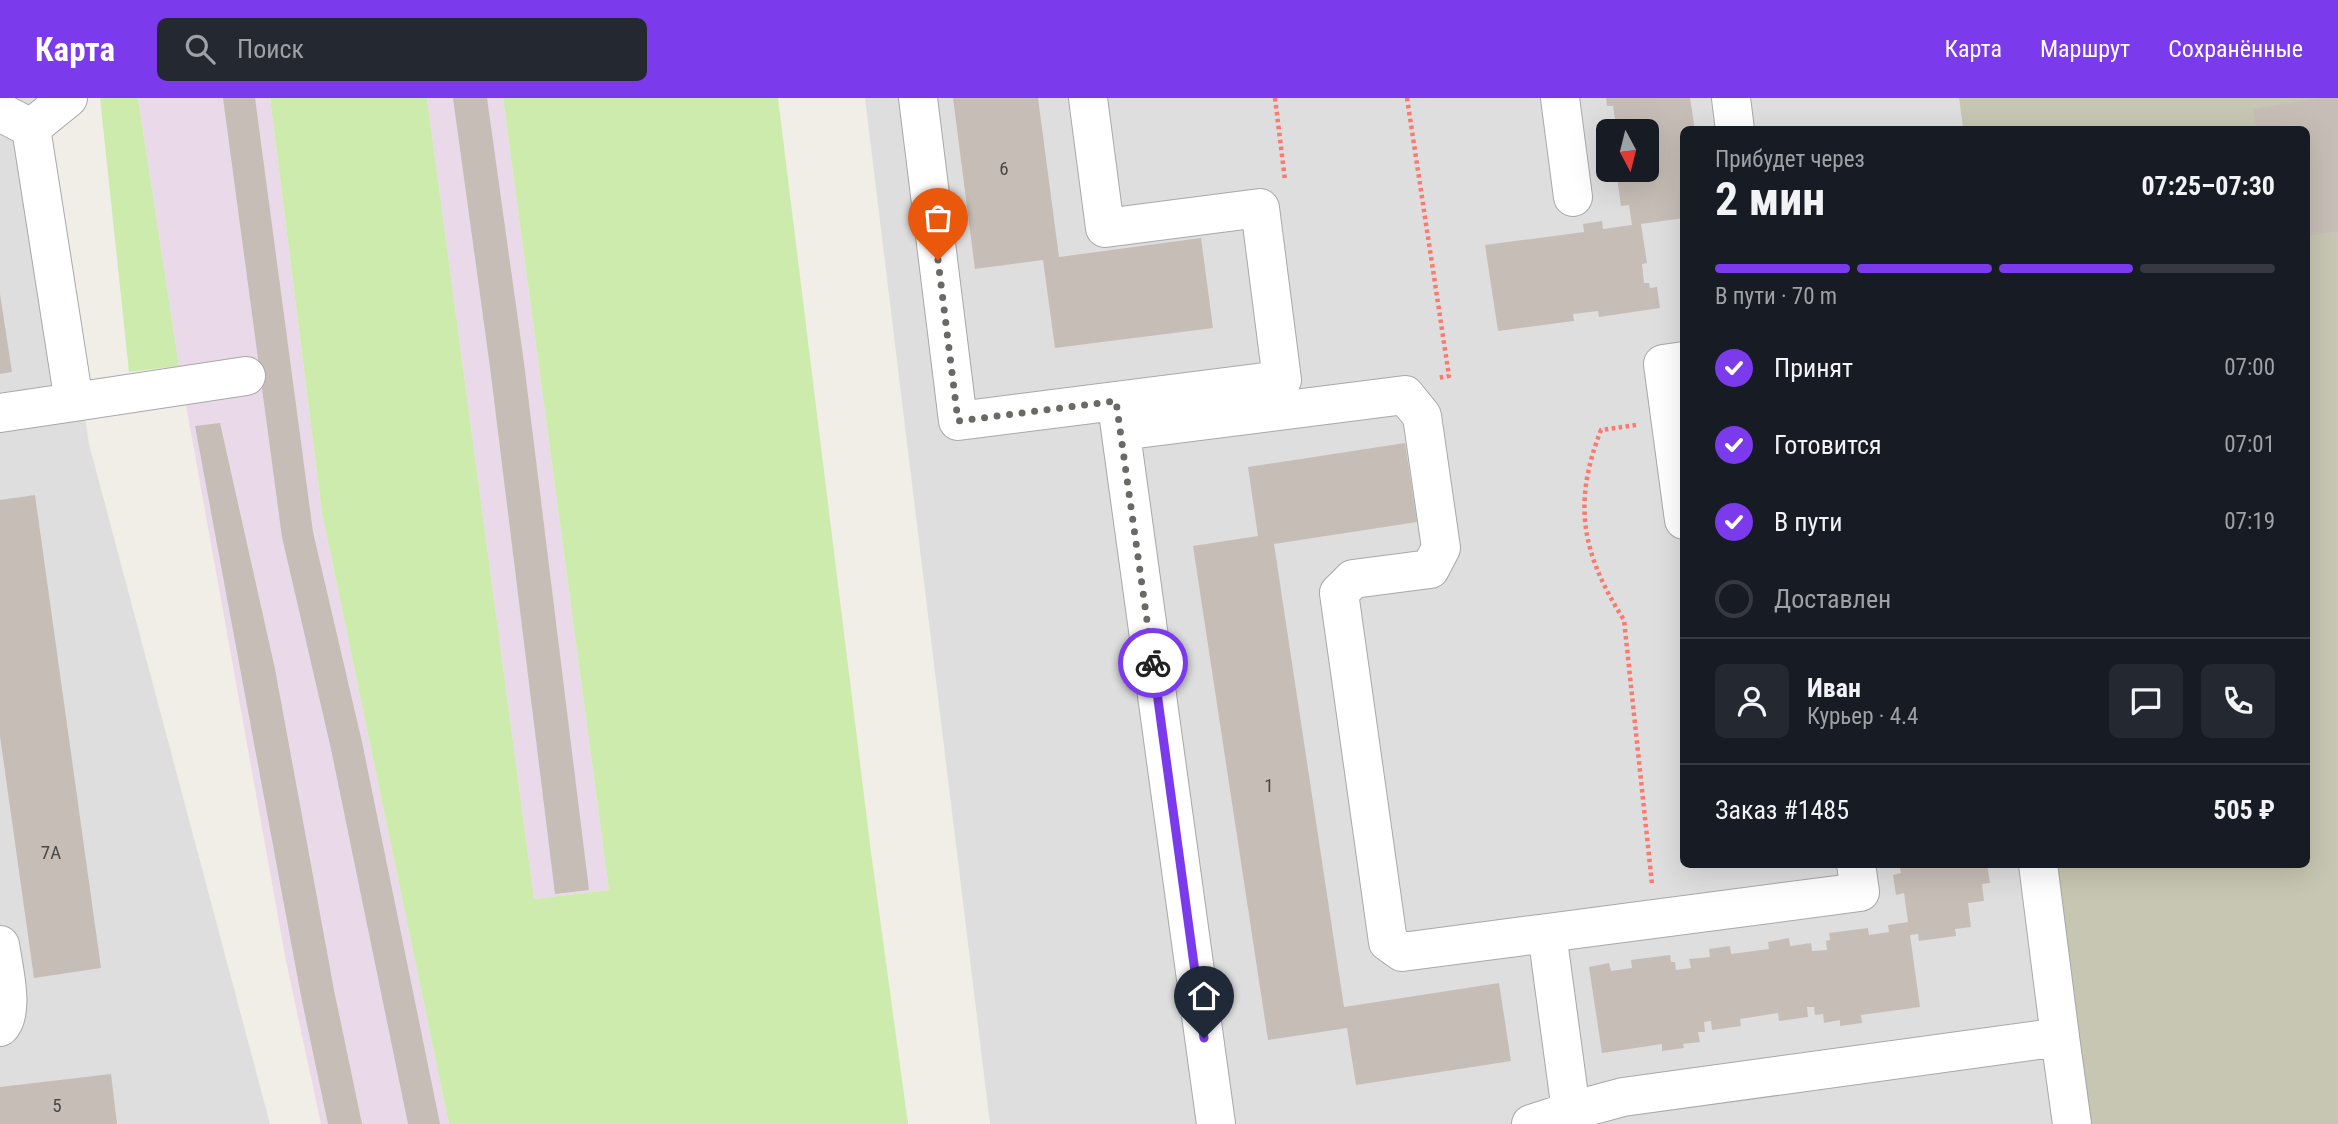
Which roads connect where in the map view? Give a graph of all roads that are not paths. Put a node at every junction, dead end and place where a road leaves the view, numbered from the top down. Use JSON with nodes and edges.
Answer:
{"nodes":[{"id":1,"x":68,"y":98,"type":"edge"},
{"id":2,"x":918,"y":98,"type":"edge"},
{"id":3,"x":1088,"y":98,"type":"edge"},
{"id":4,"x":1560,"y":98,"type":"edge"},
{"id":5,"x":1731,"y":98,"type":"edge"},
{"id":6,"x":16,"y":120,"type":"edge"},
{"id":7,"x":1734,"y":126,"type":"edge"},
{"id":8,"x":1573,"y":197,"type":"dead end"},
{"id":9,"x":1680,"y":362,"type":"edge"},
{"id":10,"x":246,"y":376,"type":"dead end"},
{"id":11,"x":74,"y":402,"type":"junction"},
{"id":12,"x":0,"y":413,"type":"edge"},
{"id":13,"x":1119,"y":416,"type":"junction"},
{"id":14,"x":1680,"y":489,"type":"edge"},
{"id":15,"x":1857,"y":868,"type":"edge"},
{"id":16,"x":2039,"y":868,"type":"edge"},
{"id":17,"x":1547,"y":933,"type":"junction"},
{"id":18,"x":0,"y":945,"type":"edge"},
{"id":19,"x":0,"y":1027,"type":"edge"},
{"id":20,"x":2060,"y":1037,"type":"junction"},
{"id":21,"x":1572,"y":1118,"type":"edge"},
{"id":22,"x":1216,"y":1124,"type":"edge"},
{"id":23,"x":1531,"y":1124,"type":"edge"},
{"id":24,"x":2072,"y":1124,"type":"edge"}],
"edges":[{"from":1,"to":6,"type":"street"},
{"from":2,"to":13,"type":"street"},
{"from":3,"to":13,"type":"street"},
{"from":4,"to":8,"type":"street"},
{"from":5,"to":7,"type":"street"},
{"from":6,"to":11,"type":"street"},
{"from":9,"to":14,"type":"street"},
{"from":10,"to":11,"type":"street"},
{"from":11,"to":12,"type":"street"},
{"from":13,"to":17,"type":"street"},
{"from":13,"to":22,"type":"street"},
{"from":15,"to":17,"type":"street"},
{"from":16,"to":20,"type":"street"},
{"from":17,"to":21,"type":"street"},
{"from":18,"to":19,"type":"street"},
{"from":20,"to":21,"type":"street"},
{"from":20,"to":24,"type":"street"},
{"from":21,"to":23,"type":"street"}]}
